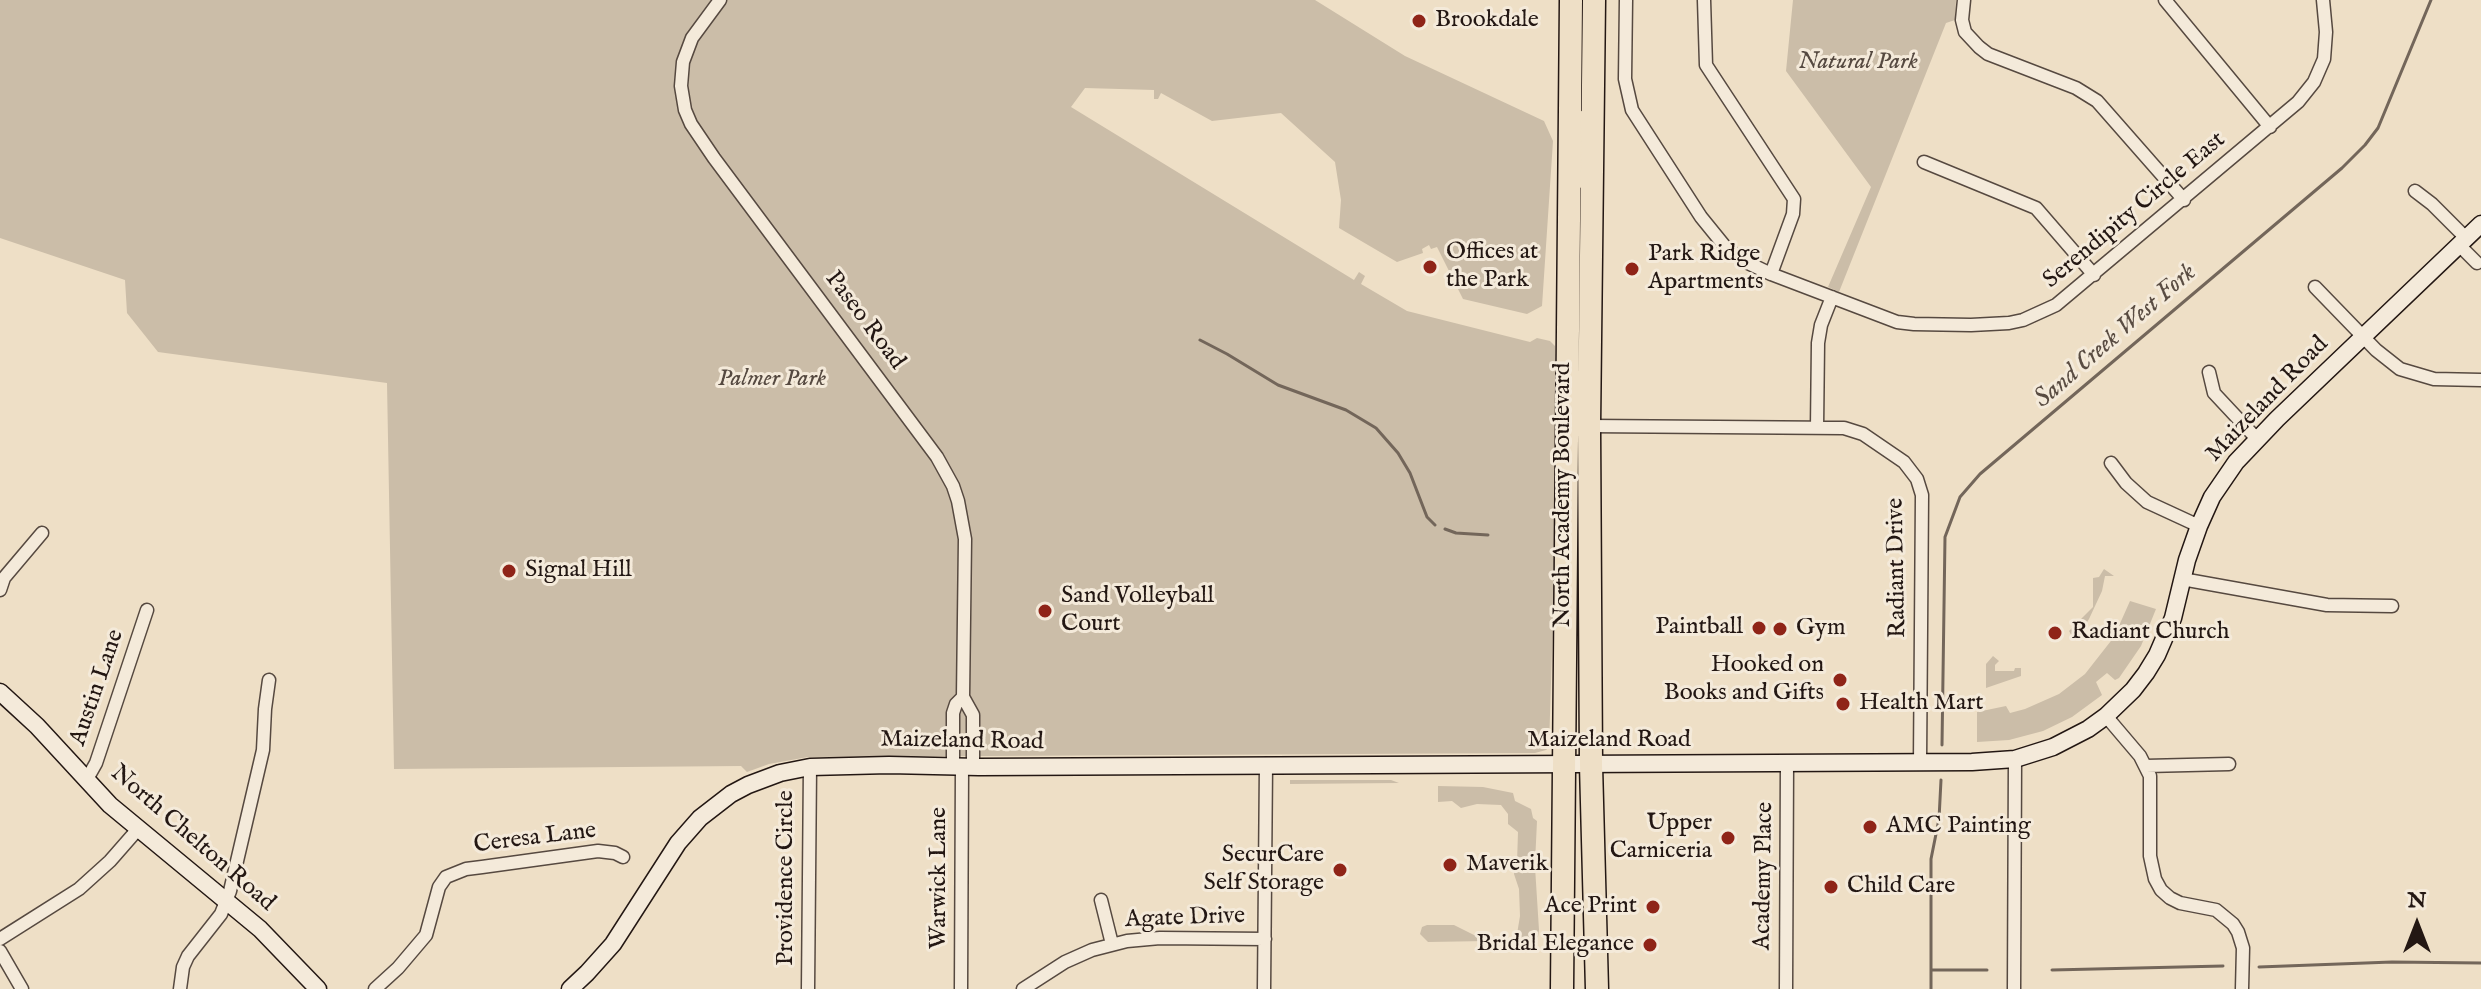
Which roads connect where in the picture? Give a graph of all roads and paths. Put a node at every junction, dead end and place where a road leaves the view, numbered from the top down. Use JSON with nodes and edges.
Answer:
{"nodes":[{"id":1,"x":720,"y":0,"type":"edge"},
{"id":2,"x":1571,"y":0,"type":"edge"},
{"id":3,"x":1594,"y":0,"type":"edge"},
{"id":4,"x":1626,"y":0,"type":"edge"},
{"id":5,"x":1704,"y":0,"type":"edge"},
{"id":6,"x":1964,"y":0,"type":"edge"},
{"id":7,"x":2165,"y":0,"type":"edge"},
{"id":8,"x":2323,"y":0,"type":"edge"},
{"id":9,"x":1571,"y":71,"type":"junction"},
{"id":10,"x":2270,"y":127,"type":"junction"},
{"id":11,"x":1924,"y":162,"type":"dead end"},
{"id":12,"x":2415,"y":191,"type":"dead end"},
{"id":13,"x":1591,"y":199,"type":"junction"},
{"id":14,"x":2184,"y":200,"type":"junction"},
{"id":15,"x":2481,"y":224,"type":"edge"},
{"id":16,"x":2462,"y":241,"type":"junction"},
{"id":17,"x":2477,"y":263,"type":"dead end"},
{"id":18,"x":1771,"y":274,"type":"junction"},
{"id":19,"x":2094,"y":275,"type":"junction"},
{"id":20,"x":2315,"y":287,"type":"dead end"},
{"id":21,"x":1832,"y":297,"type":"junction"},
{"id":22,"x":1569,"y":330,"type":"junction"},
{"id":23,"x":2363,"y":337,"type":"junction"},
{"id":24,"x":2209,"y":372,"type":"dead end"},
{"id":25,"x":2481,"y":380,"type":"edge"},
{"id":26,"x":1589,"y":426,"type":"junction"},
{"id":27,"x":1817,"y":428,"type":"junction"},
{"id":28,"x":2257,"y":439,"type":"junction"},
{"id":29,"x":1589,"y":462,"type":"junction"},
{"id":30,"x":2111,"y":463,"type":"dead end"},
{"id":31,"x":2199,"y":526,"type":"junction"},
{"id":32,"x":42,"y":533,"type":"dead end"},
{"id":33,"x":2182,"y":579,"type":"junction"},
{"id":34,"x":0,"y":590,"type":"edge"},
{"id":35,"x":2392,"y":606,"type":"dead end"},
{"id":36,"x":147,"y":610,"type":"dead end"},
{"id":37,"x":269,"y":680,"type":"dead end"},
{"id":38,"x":0,"y":692,"type":"edge"},
{"id":39,"x":963,"y":697,"type":"junction"},
{"id":40,"x":2106,"y":716,"type":"junction"},
{"id":41,"x":2015,"y":759,"type":"junction"},
{"id":42,"x":1920,"y":762,"type":"junction"},
{"id":43,"x":1787,"y":763,"type":"junction"},
{"id":44,"x":1266,"y":764,"type":"junction"},
{"id":45,"x":2229,"y":764,"type":"dead end"},
{"id":46,"x":1564,"y":765,"type":"junction"},
{"id":47,"x":1591,"y":765,"type":"junction"},
{"id":48,"x":2146,"y":766,"type":"junction"},
{"id":49,"x":810,"y":767,"type":"junction"},
{"id":50,"x":963,"y":767,"type":"junction"},
{"id":51,"x":87,"y":779,"type":"junction"},
{"id":52,"x":138,"y":829,"type":"junction"},
{"id":53,"x":623,"y":857,"type":"dead end"},
{"id":54,"x":1101,"y":900,"type":"dead end"},
{"id":55,"x":226,"y":901,"type":"junction"},
{"id":56,"x":0,"y":939,"type":"edge"},
{"id":57,"x":1265,"y":939,"type":"junction"},
{"id":58,"x":1112,"y":944,"type":"junction"},
{"id":59,"x":0,"y":951,"type":"edge"},
{"id":60,"x":22,"y":989,"type":"edge"},
{"id":61,"x":180,"y":989,"type":"edge"},
{"id":62,"x":318,"y":989,"type":"edge"},
{"id":63,"x":375,"y":989,"type":"edge"},
{"id":64,"x":570,"y":989,"type":"edge"},
{"id":65,"x":808,"y":989,"type":"edge"},
{"id":66,"x":961,"y":989,"type":"edge"},
{"id":67,"x":1023,"y":989,"type":"edge"},
{"id":68,"x":1264,"y":989,"type":"edge"},
{"id":69,"x":1562,"y":989,"type":"edge"},
{"id":70,"x":1597,"y":989,"type":"edge"},
{"id":71,"x":1786,"y":989,"type":"edge"},
{"id":72,"x":2014,"y":989,"type":"edge"},
{"id":73,"x":2242,"y":989,"type":"edge"}],
"edges":[{"from":1,"to":39,"type":"street","name":"Paseo Road"},
{"from":2,"to":9,"type":"highway","name":"North Academy Boulevard"},
{"from":3,"to":13,"type":"highway","name":"North Academy Boulevard"},
{"from":4,"to":18,"type":"street","name":"Serendipity Circle East"},
{"from":5,"to":18,"type":"street"},
{"from":6,"to":14,"type":"street"},
{"from":7,"to":10,"type":"street"},
{"from":8,"to":10,"type":"street","name":"Serendipity Circle East"},
{"from":9,"to":13,"type":"main road"},
{"from":9,"to":22,"type":"highway","name":"North Academy Boulevard"},
{"from":10,"to":14,"type":"street","name":"Serendipity Circle East"},
{"from":11,"to":19,"type":"street"},
{"from":12,"to":16,"type":"street"},
{"from":13,"to":26,"type":"highway","name":"North Academy Boulevard"},
{"from":14,"to":19,"type":"street","name":"Serendipity Circle East"},
{"from":15,"to":16,"type":"main road","name":"Maizeland Road"},
{"from":16,"to":17,"type":"street"},
{"from":16,"to":23,"type":"main road","name":"Maizeland Road"},
{"from":18,"to":21,"type":"street","name":"Serendipity Circle East"},
{"from":19,"to":21,"type":"street","name":"Serendipity Circle East"},
{"from":20,"to":23,"type":"street"},
{"from":21,"to":27,"type":"street"},
{"from":22,"to":29,"type":"main road"},
{"from":22,"to":46,"type":"highway","name":"North Academy Boulevard"},
{"from":23,"to":25,"type":"street"},
{"from":23,"to":28,"type":"main road","name":"Maizeland Road"},
{"from":24,"to":28,"type":"street"},
{"from":26,"to":27,"type":"street","name":"Radiant Drive"},
{"from":26,"to":29,"type":"highway","name":"North Academy Boulevard"},
{"from":27,"to":42,"type":"street","name":"Radiant Drive"},
{"from":28,"to":31,"type":"main road","name":"Maizeland Road"},
{"from":29,"to":47,"type":"highway","name":"North Academy Boulevard"},
{"from":30,"to":31,"type":"street"},
{"from":31,"to":33,"type":"main road","name":"Maizeland Road"},
{"from":32,"to":34,"type":"street"},
{"from":33,"to":35,"type":"street"},
{"from":33,"to":40,"type":"main road","name":"Maizeland Road"},
{"from":36,"to":51,"type":"street","name":"Austin Lane"},
{"from":37,"to":55,"type":"street"},
{"from":38,"to":51,"type":"main road","name":"North Chelton Road"},
{"from":39,"to":50,"type":"street","name":"Paseo Road"},
{"from":39,"to":50,"type":"street","name":"Paseo Road"},
{"from":40,"to":41,"type":"main road","name":"Maizeland Road"},
{"from":40,"to":48,"type":"street"},
{"from":41,"to":42,"type":"main road","name":"Maizeland Road"},
{"from":41,"to":72,"type":"street"},
{"from":42,"to":43,"type":"main road","name":"Maizeland Road"},
{"from":43,"to":47,"type":"main road","name":"Maizeland Road"},
{"from":43,"to":71,"type":"street","name":"Academy Place"},
{"from":44,"to":46,"type":"main road","name":"Maizeland Road"},
{"from":44,"to":50,"type":"main road","name":"Maizeland Road"},
{"from":44,"to":57,"type":"street"},
{"from":45,"to":48,"type":"street"},
{"from":46,"to":47,"type":"main road","name":"Maizeland Road"},
{"from":46,"to":69,"type":"highway","name":"North Academy Boulevard"},
{"from":47,"to":70,"type":"highway","name":"North Academy Boulevard"},
{"from":48,"to":73,"type":"street"},
{"from":49,"to":50,"type":"main road","name":"Maizeland Road"},
{"from":49,"to":64,"type":"main road","name":"Maizeland Road"},
{"from":49,"to":65,"type":"street","name":"Providence Circle"},
{"from":50,"to":66,"type":"street","name":"Warwick Lane"},
{"from":51,"to":52,"type":"main road","name":"North Chelton Road"},
{"from":52,"to":55,"type":"main road","name":"North Chelton Road"},
{"from":52,"to":56,"type":"street"},
{"from":53,"to":63,"type":"street","name":"Ceresa Lane"},
{"from":54,"to":58,"type":"street"},
{"from":55,"to":61,"type":"street"},
{"from":55,"to":62,"type":"main road","name":"North Chelton Road"},
{"from":57,"to":58,"type":"street","name":"Agate Drive"},
{"from":57,"to":68,"type":"street"},
{"from":58,"to":67,"type":"street","name":"Agate Drive"},
{"from":59,"to":60,"type":"street"}]}
